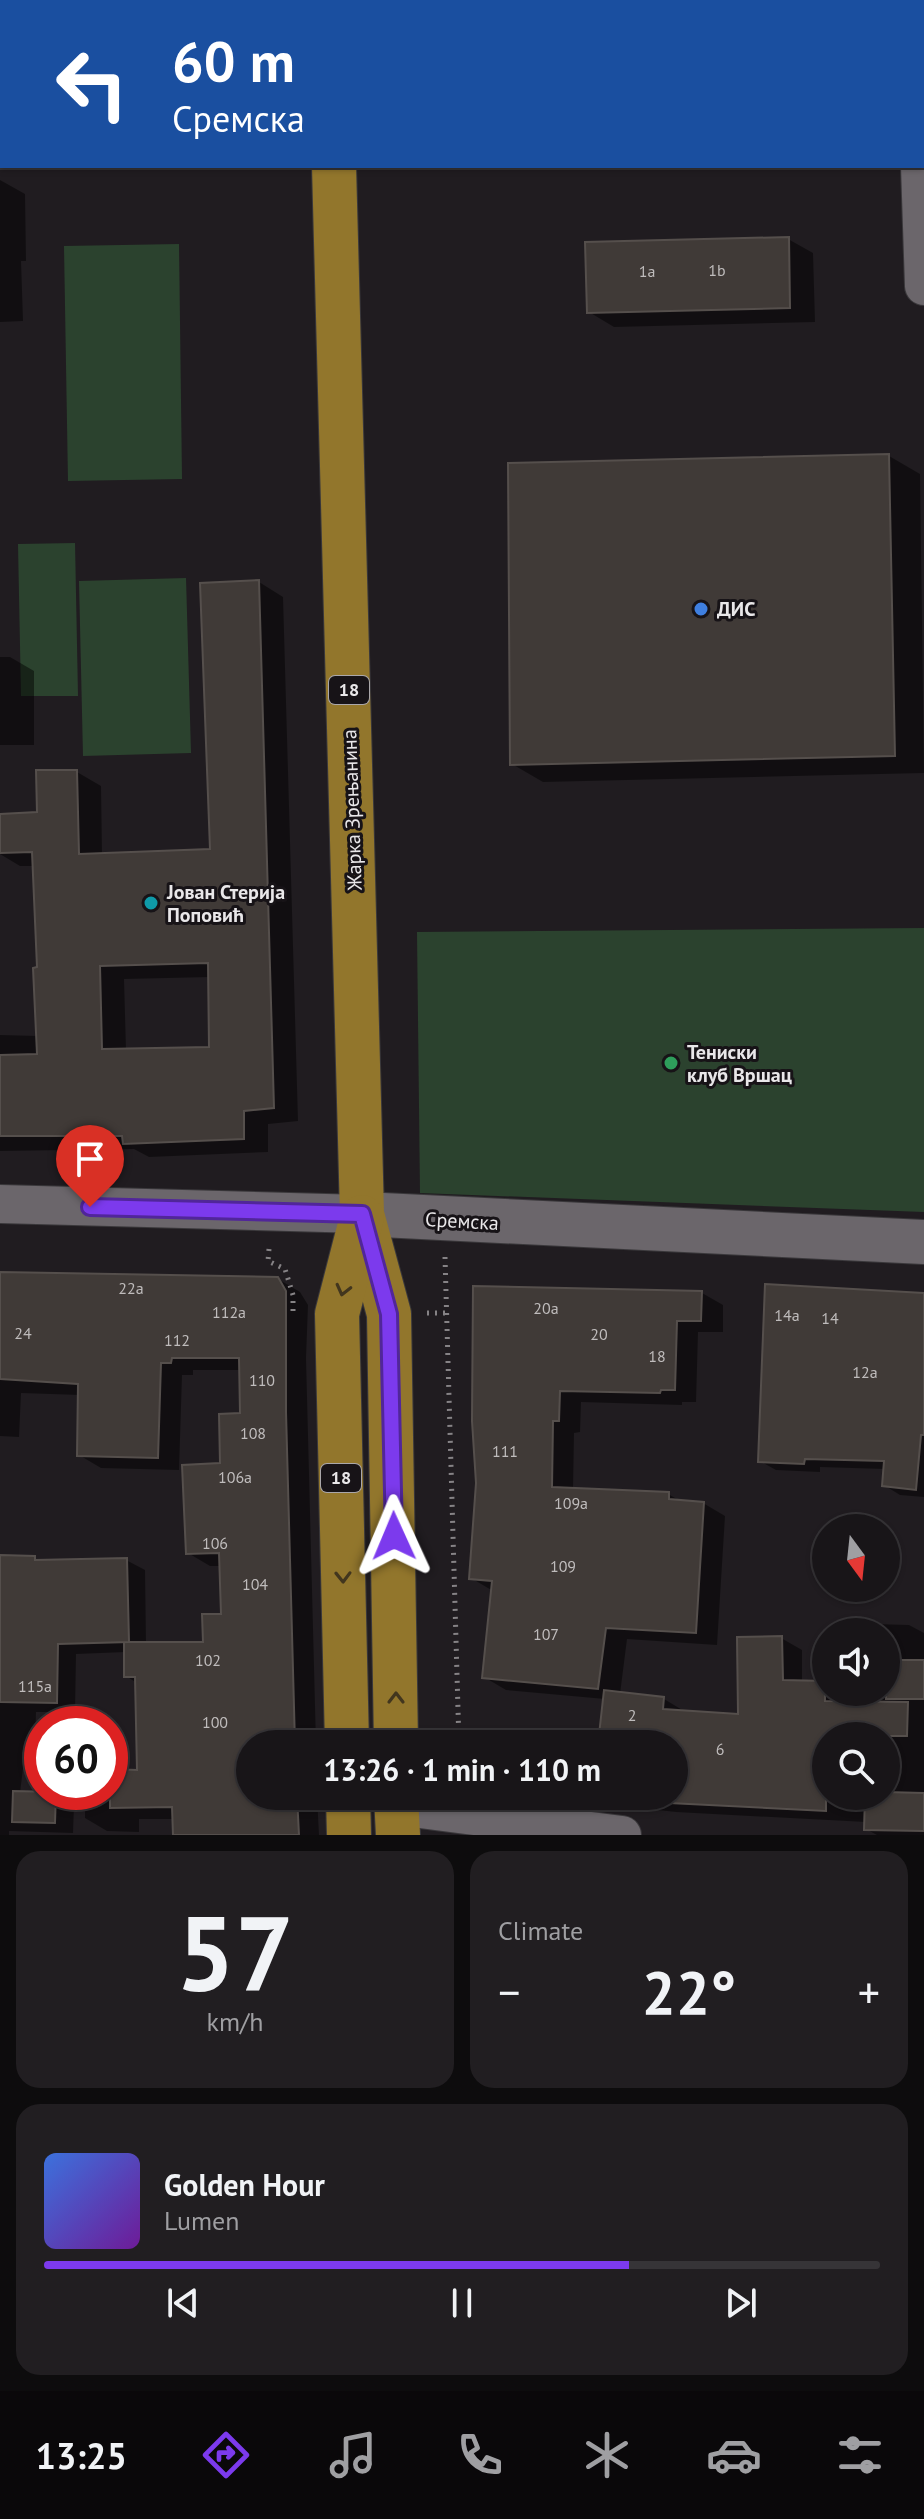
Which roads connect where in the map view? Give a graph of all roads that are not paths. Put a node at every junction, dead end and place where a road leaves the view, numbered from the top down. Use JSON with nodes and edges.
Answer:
{"nodes":[{"id":1,"x":334,"y":168,"type":"edge"},
{"id":2,"x":920,"y":168,"type":"edge"},
{"id":3,"x":924,"y":286,"type":"edge"},
{"id":4,"x":0,"y":1204,"type":"edge"},
{"id":5,"x":362,"y":1214,"type":"junction"},
{"id":6,"x":924,"y":1242,"type":"edge"},
{"id":7,"x":347,"y":1730,"type":"edge"},
{"id":8,"x":396,"y":1730,"type":"edge"},
{"id":9,"x":348,"y":1810,"type":"edge"},
{"id":10,"x":397,"y":1812,"type":"edge"},
{"id":11,"x":349,"y":1835,"type":"edge"},
{"id":12,"x":622,"y":1835,"type":"edge"}],
"edges":[{"from":1,"to":5,"type":"main road","name":"Жарка Зрењанина","number":"18"},
{"from":2,"to":3,"type":"street"},
{"from":4,"to":5,"type":"street","name":"Сремска"},
{"from":5,"to":6,"type":"street","name":"Сремска"},
{"from":5,"to":7,"type":"main road","name":"Жарка Зрењанина","number":"18","one_way":true},
{"from":8,"to":5,"type":"main road","name":"Жарка Зрењанина","number":"18","one_way":true},
{"from":9,"to":11,"type":"main road"},
{"from":10,"to":12,"type":"street"}]}
